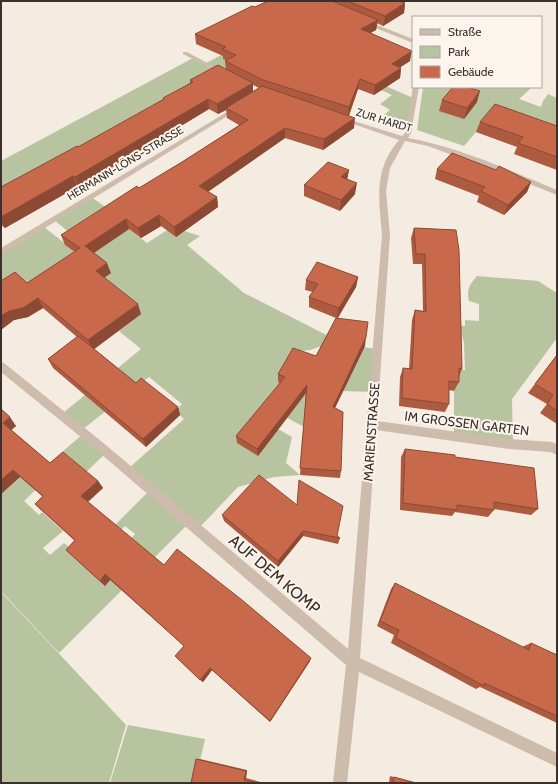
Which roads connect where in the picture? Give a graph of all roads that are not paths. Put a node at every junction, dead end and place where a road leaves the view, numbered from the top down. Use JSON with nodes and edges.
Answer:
{"nodes":[{"id":1,"x":362,"y":21,"type":"edge"},
{"id":2,"x":412,"y":40,"type":"edge"},
{"id":3,"x":185,"y":53,"type":"dead end"},
{"id":4,"x":233,"y":78,"type":"edge"},
{"id":5,"x":416,"y":88,"type":"edge"},
{"id":6,"x":241,"y":105,"type":"edge"},
{"id":7,"x":336,"y":117,"type":"edge"},
{"id":8,"x":404,"y":139,"type":"junction"},
{"id":9,"x":557,"y":193,"type":"edge"},
{"id":10,"x":1,"y":252,"type":"edge"},
{"id":11,"x":1,"y":366,"type":"edge"},
{"id":12,"x":372,"y":425,"type":"junction"},
{"id":13,"x":557,"y":450,"type":"edge"},
{"id":14,"x":353,"y":662,"type":"junction"},
{"id":15,"x":557,"y":760,"type":"edge"},
{"id":16,"x":340,"y":783,"type":"edge"}],
"edges":[{"from":1,"to":2,"type":"street"},
{"from":3,"to":4,"type":"street"},
{"from":5,"to":8,"type":"street","name":"MARIENSTRASSE"},
{"from":6,"to":10,"type":"street","name":"HERMANN-LÖNS-STRASSE"},
{"from":7,"to":8,"type":"street","name":"ZUR HARDT"},
{"from":8,"to":9,"type":"street","name":"ZUR HARDT"},
{"from":8,"to":12,"type":"street","name":"MARIENSTRASSE"},
{"from":11,"to":14,"type":"street","name":"AUF DEM KOMP"},
{"from":12,"to":13,"type":"street","name":"IM GROSSEN GARTEN"},
{"from":12,"to":14,"type":"street","name":"MARIENSTRASSE"},
{"from":14,"to":15,"type":"street","name":"AUF DEM KOMP"},
{"from":14,"to":16,"type":"street","name":"MARIENSTRASSE"}]}
